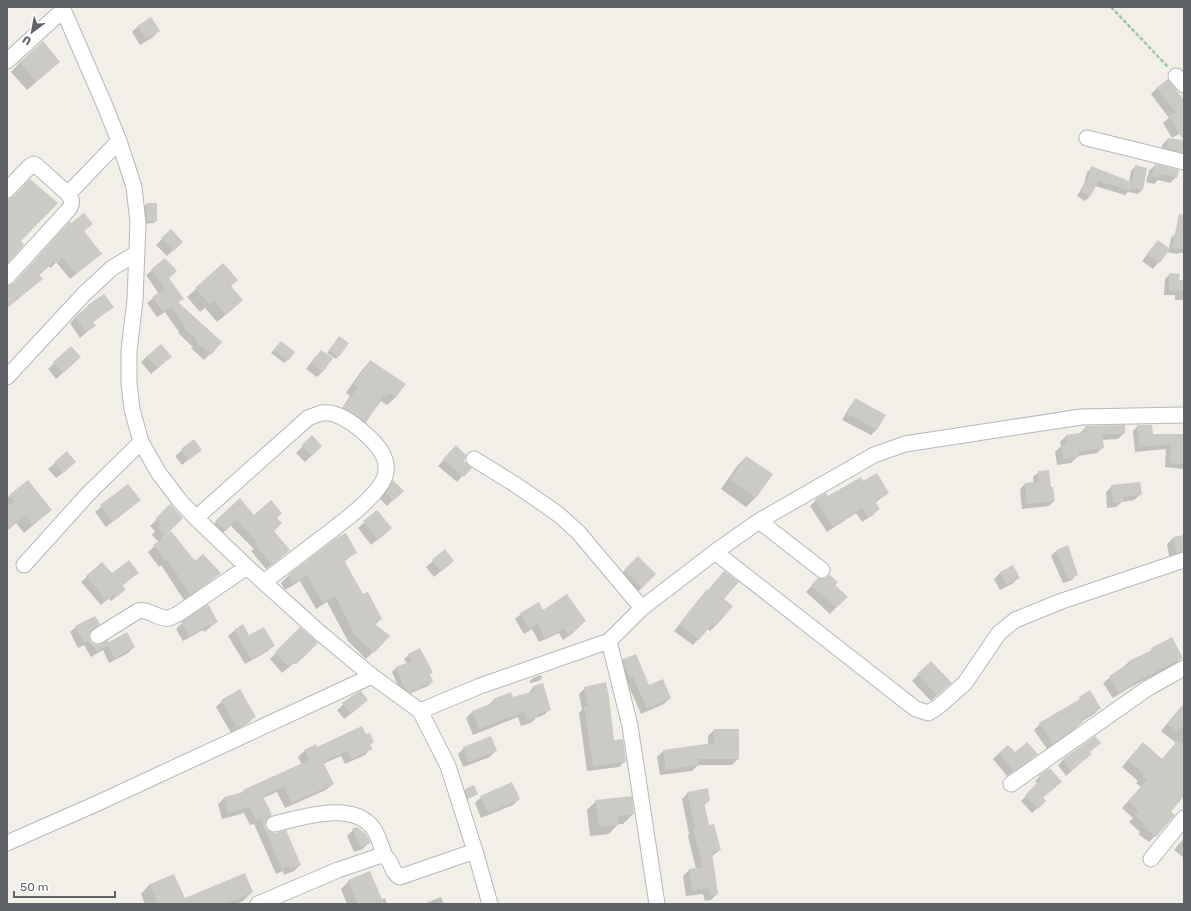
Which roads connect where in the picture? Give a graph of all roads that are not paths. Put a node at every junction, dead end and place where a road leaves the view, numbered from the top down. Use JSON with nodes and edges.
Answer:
{"nodes":[{"id":1,"x":63,"y":9,"type":"edge"},
{"id":2,"x":7,"y":61,"type":"edge"},
{"id":3,"x":1087,"y":138,"type":"dead end"},
{"id":4,"x":119,"y":141,"type":"junction"},
{"id":5,"x":1184,"y":162,"type":"edge"},
{"id":6,"x":7,"y":190,"type":"edge"},
{"id":7,"x":68,"y":194,"type":"junction"},
{"id":8,"x":137,"y":253,"type":"junction"},
{"id":9,"x":7,"y":277,"type":"edge"},
{"id":10,"x":7,"y":378,"type":"edge"},
{"id":11,"x":1184,"y":415,"type":"edge"},
{"id":12,"x":141,"y":442,"type":"junction"},
{"id":13,"x":474,"y":459,"type":"dead end"},
{"id":14,"x":196,"y":518,"type":"junction"},
{"id":15,"x":759,"y":521,"type":"junction"},
{"id":16,"x":715,"y":552,"type":"junction"},
{"id":17,"x":1184,"y":560,"type":"edge"},
{"id":18,"x":24,"y":564,"type":"dead end"},
{"id":19,"x":247,"y":567,"type":"junction"},
{"id":20,"x":822,"y":570,"type":"dead end"},
{"id":21,"x":264,"y":582,"type":"junction"},
{"id":22,"x":642,"y":608,"type":"junction"},
{"id":23,"x":98,"y":636,"type":"dead end"},
{"id":24,"x":609,"y":641,"type":"junction"},
{"id":25,"x":1184,"y":668,"type":"edge"},
{"id":26,"x":372,"y":676,"type":"junction"},
{"id":27,"x":420,"y":711,"type":"junction"},
{"id":28,"x":1011,"y":784,"type":"dead end"},
{"id":29,"x":1184,"y":818,"type":"edge"},
{"id":30,"x":274,"y":824,"type":"dead end"},
{"id":31,"x":7,"y":843,"type":"edge"},
{"id":32,"x":475,"y":851,"type":"junction"},
{"id":33,"x":385,"y":856,"type":"junction"},
{"id":34,"x":1151,"y":859,"type":"dead end"},
{"id":35,"x":258,"y":904,"type":"edge"},
{"id":36,"x":490,"y":904,"type":"edge"},
{"id":37,"x":657,"y":904,"type":"edge"}],
"edges":[{"from":1,"to":2,"type":"street"},
{"from":1,"to":4,"type":"street"},
{"from":3,"to":5,"type":"street"},
{"from":4,"to":7,"type":"street"},
{"from":4,"to":8,"type":"street"},
{"from":6,"to":7,"type":"street"},
{"from":7,"to":9,"type":"street"},
{"from":8,"to":10,"type":"street"},
{"from":8,"to":12,"type":"street"},
{"from":11,"to":15,"type":"street"},
{"from":12,"to":14,"type":"street"},
{"from":12,"to":18,"type":"street"},
{"from":13,"to":22,"type":"street"},
{"from":14,"to":19,"type":"street"},
{"from":14,"to":21,"type":"street"},
{"from":15,"to":16,"type":"street"},
{"from":15,"to":20,"type":"street"},
{"from":16,"to":17,"type":"street"},
{"from":16,"to":22,"type":"street"},
{"from":19,"to":21,"type":"street"},
{"from":19,"to":23,"type":"street"},
{"from":21,"to":26,"type":"street"},
{"from":22,"to":24,"type":"street"},
{"from":24,"to":27,"type":"street"},
{"from":24,"to":37,"type":"street"},
{"from":25,"to":28,"type":"street"},
{"from":26,"to":27,"type":"street"},
{"from":26,"to":31,"type":"street"},
{"from":27,"to":32,"type":"street"},
{"from":29,"to":34,"type":"street"},
{"from":30,"to":33,"type":"street"},
{"from":32,"to":33,"type":"street"},
{"from":32,"to":36,"type":"street"},
{"from":33,"to":35,"type":"street"}]}
